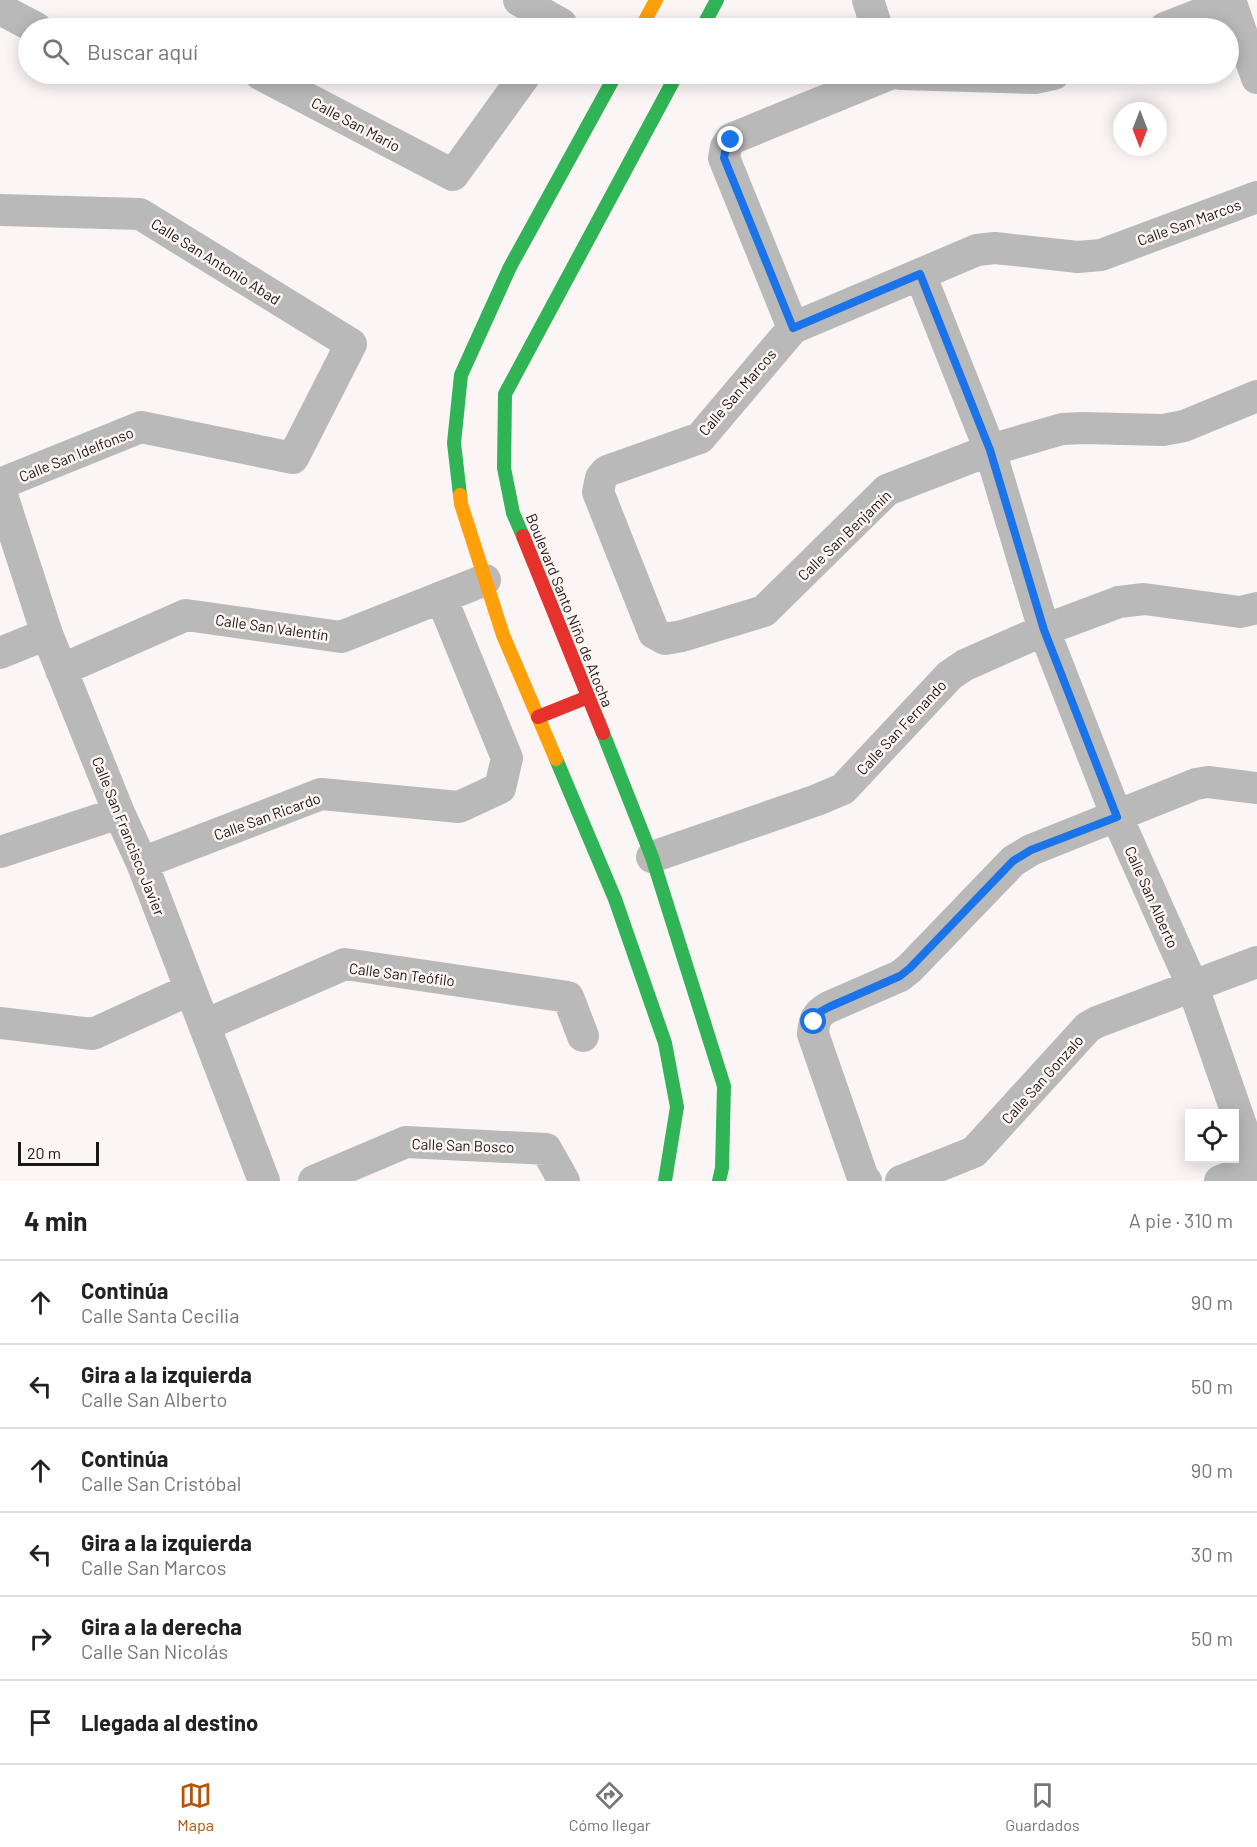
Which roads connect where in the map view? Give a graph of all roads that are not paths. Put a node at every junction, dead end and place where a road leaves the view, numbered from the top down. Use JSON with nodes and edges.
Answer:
{"nodes":[{"id":1,"x":519,"y":0,"type":"edge"},
{"id":2,"x":656,"y":0,"type":"edge"},
{"id":3,"x":717,"y":0,"type":"edge"},
{"id":4,"x":868,"y":0,"type":"edge"},
{"id":5,"x":1230,"y":1,"type":"edge"},
{"id":6,"x":0,"y":9,"type":"edge"},
{"id":7,"x":565,"y":17,"type":"edge"},
{"id":8,"x":18,"y":18,"type":"edge"},
{"id":9,"x":646,"y":18,"type":"edge"},
{"id":10,"x":707,"y":18,"type":"edge"},
{"id":11,"x":874,"y":18,"type":"edge"},
{"id":12,"x":1190,"y":18,"type":"edge"},
{"id":13,"x":1236,"y":18,"type":"edge"},
{"id":14,"x":1239,"y":27,"type":"edge"},
{"id":15,"x":1257,"y":78,"type":"edge"},
{"id":16,"x":279,"y":84,"type":"edge"},
{"id":17,"x":519,"y":84,"type":"edge"},
{"id":18,"x":611,"y":84,"type":"edge"},
{"id":19,"x":672,"y":84,"type":"edge"},
{"id":20,"x":866,"y":84,"type":"edge"},
{"id":21,"x":1257,"y":197,"type":"edge"},
{"id":22,"x":0,"y":210,"type":"edge"},
{"id":23,"x":920,"y":274,"type":"junction"},
{"id":24,"x":793,"y":328,"type":"junction"},
{"id":25,"x":1257,"y":396,"type":"edge"},
{"id":26,"x":990,"y":450,"type":"junction"},
{"id":27,"x":293,"y":458,"type":"joint"},
{"id":28,"x":0,"y":487,"type":"edge"},
{"id":29,"x":485,"y":580,"type":"junction"},
{"id":30,"x":441,"y":597,"type":"junction"},
{"id":31,"x":1257,"y":608,"type":"edge"},
{"id":32,"x":1044,"y":630,"type":"junction"},
{"id":33,"x":47,"y":634,"type":"junction"},
{"id":34,"x":682,"y":636,"type":"joint"},
{"id":35,"x":0,"y":653,"type":"edge"},
{"id":36,"x":61,"y":670,"type":"junction"},
{"id":37,"x":588,"y":697,"type":"junction"},
{"id":38,"x":538,"y":717,"type":"junction"},
{"id":39,"x":1257,"y":788,"type":"edge"},
{"id":40,"x":119,"y":813,"type":"junction"},
{"id":41,"x":1117,"y":817,"type":"junction"},
{"id":42,"x":0,"y":852,"type":"edge"},
{"id":43,"x":652,"y":857,"type":"junction"},
{"id":44,"x":142,"y":863,"type":"junction"},
{"id":45,"x":1257,"y":962,"type":"edge"},
{"id":46,"x":1192,"y":987,"type":"junction"},
{"id":47,"x":189,"y":990,"type":"junction"},
{"id":48,"x":0,"y":1023,"type":"edge"},
{"id":49,"x":205,"y":1024,"type":"junction"},
{"id":50,"x":583,"y":1036,"type":"dead end"},
{"id":51,"x":1256,"y":1168,"type":"edge"},
{"id":52,"x":256,"y":1179,"type":"edge"},
{"id":53,"x":314,"y":1181,"type":"edge"},
{"id":54,"x":564,"y":1181,"type":"edge"},
{"id":55,"x":665,"y":1181,"type":"edge"},
{"id":56,"x":718,"y":1181,"type":"edge"},
{"id":57,"x":866,"y":1181,"type":"edge"},
{"id":58,"x":901,"y":1181,"type":"edge"},
{"id":59,"x":1220,"y":1181,"type":"edge"}],
"edges":[{"from":1,"to":7,"type":"street"},
{"from":2,"to":9,"type":"street"},
{"from":3,"to":10,"type":"street"},
{"from":4,"to":11,"type":"street"},
{"from":5,"to":12,"type":"street"},
{"from":5,"to":13,"type":"street"},
{"from":6,"to":8,"type":"street"},
{"from":14,"to":15,"type":"street"},
{"from":16,"to":17,"type":"street","name":"Calle San Mario"},
{"from":18,"to":29,"type":"street"},
{"from":19,"to":37,"type":"street","name":"Boulevard Santo Niño de Atocha"},
{"from":20,"to":24,"type":"street"},
{"from":21,"to":23,"type":"street","name":"Calle San Marcos"},
{"from":22,"to":27,"type":"street","name":"Calle San Antonio Abad"},
{"from":23,"to":24,"type":"street","name":"Calle San Marcos"},
{"from":23,"to":26,"type":"street","name":"Calle San Alberto"},
{"from":24,"to":34,"type":"street","name":"Calle San Marcos"},
{"from":25,"to":26,"type":"street","name":"Calle San Benjamín"},
{"from":26,"to":32,"type":"street","name":"Calle San Alberto"},
{"from":26,"to":34,"type":"street","name":"Calle San Benjamín"},
{"from":27,"to":28,"type":"street","name":"Calle San Idelfonso"},
{"from":28,"to":33,"type":"street","name":"Calle San Francisco Javier"},
{"from":29,"to":30,"type":"street","name":"Calle San Valentín"},
{"from":29,"to":38,"type":"street"},
{"from":30,"to":36,"type":"street","name":"Calle San Valentín"},
{"from":30,"to":44,"type":"street","name":"Calle San Ricardo"},
{"from":31,"to":32,"type":"street","name":"Calle San Fernando"},
{"from":32,"to":41,"type":"street","name":"Calle San Alberto"},
{"from":32,"to":43,"type":"street","name":"Calle San Fernando"},
{"from":33,"to":35,"type":"street"},
{"from":33,"to":36,"type":"street","name":"Calle San Francisco Javier"},
{"from":36,"to":40,"type":"street","name":"Calle San Francisco Javier"},
{"from":37,"to":38,"type":"street"},
{"from":37,"to":43,"type":"street","name":"Boulevard Santo Niño de Atocha"},
{"from":38,"to":55,"type":"street"},
{"from":39,"to":41,"type":"street"},
{"from":40,"to":42,"type":"street"},
{"from":40,"to":44,"type":"street","name":"Calle San Francisco Javier"},
{"from":41,"to":46,"type":"street","name":"Calle San Alberto"},
{"from":41,"to":57,"type":"street"},
{"from":43,"to":56,"type":"street","name":"Boulevard Santo Niño de Atocha"},
{"from":44,"to":47,"type":"street","name":"Calle San Francisco Javier"},
{"from":45,"to":46,"type":"street","name":"Calle San Gonzalo"},
{"from":46,"to":51,"type":"street","name":"Calle San Alberto"},
{"from":46,"to":58,"type":"street","name":"Calle San Gonzalo"},
{"from":47,"to":48,"type":"street"},
{"from":47,"to":49,"type":"street","name":"Calle San Francisco Javier"},
{"from":49,"to":50,"type":"street","name":"Calle San Teófilo"},
{"from":49,"to":52,"type":"street","name":"Calle San Francisco Javier"},
{"from":51,"to":59,"type":"street"},
{"from":53,"to":54,"type":"street","name":"Calle San Bosco"}]}
